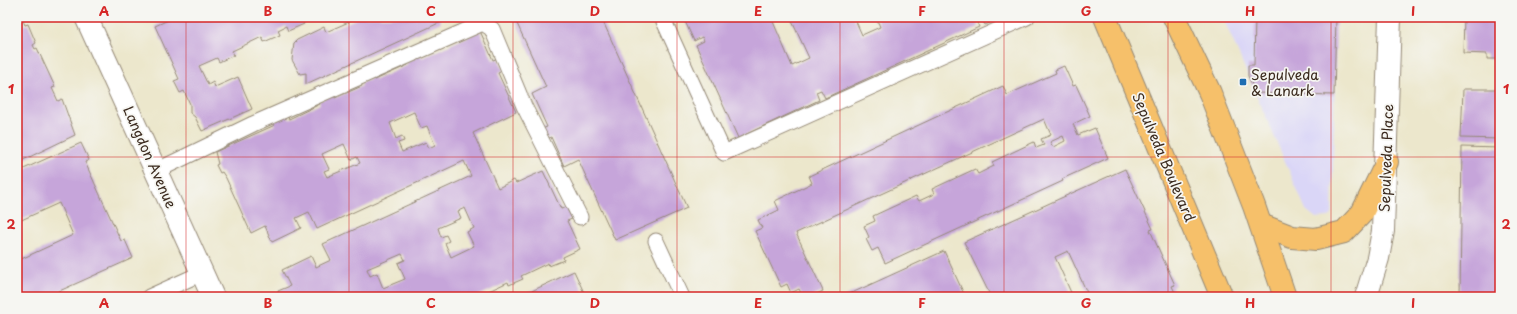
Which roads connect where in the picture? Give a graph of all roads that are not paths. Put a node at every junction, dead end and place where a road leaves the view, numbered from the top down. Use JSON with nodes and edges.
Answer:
{"nodes":[{"id":1,"x":86,"y":17,"type":"edge"},
{"id":2,"x":662,"y":17,"type":"edge"},
{"id":3,"x":1027,"y":17,"type":"edge"},
{"id":4,"x":1105,"y":17,"type":"edge"},
{"id":5,"x":1174,"y":17,"type":"edge"},
{"id":6,"x":1390,"y":17,"type":"edge"},
{"id":7,"x":1387,"y":162,"type":"junction"},
{"id":8,"x":156,"y":171,"type":"junction"},
{"id":9,"x":580,"y":217,"type":"dead end"},
{"id":10,"x":1261,"y":225,"type":"junction"},
{"id":11,"x":656,"y":241,"type":"dead end"},
{"id":12,"x":202,"y":273,"type":"junction"},
{"id":13,"x":149,"y":297,"type":"edge"},
{"id":14,"x":213,"y":297,"type":"edge"},
{"id":15,"x":682,"y":297,"type":"edge"},
{"id":16,"x":1222,"y":297,"type":"edge"},
{"id":17,"x":1285,"y":297,"type":"edge"},
{"id":18,"x":1366,"y":297,"type":"edge"}],
"edges":[{"from":1,"to":8,"type":"street","name":"Langdon Avenue"},
{"from":2,"to":3,"type":"lane"},
{"from":4,"to":16,"type":"main road","name":"Sepulveda Boulevard"},
{"from":5,"to":10,"type":"main road"},
{"from":6,"to":7,"type":"street","name":"Sepulveda Place"},
{"from":7,"to":10,"type":"main road"},
{"from":7,"to":18,"type":"street","name":"Sepulveda Place"},
{"from":8,"to":9,"type":"lane"},
{"from":8,"to":12,"type":"street","name":"Langdon Avenue"},
{"from":10,"to":17,"type":"main road"},
{"from":11,"to":15,"type":"lane"},
{"from":12,"to":13,"type":"lane"},
{"from":12,"to":14,"type":"street","name":"Langdon Avenue"}]}
